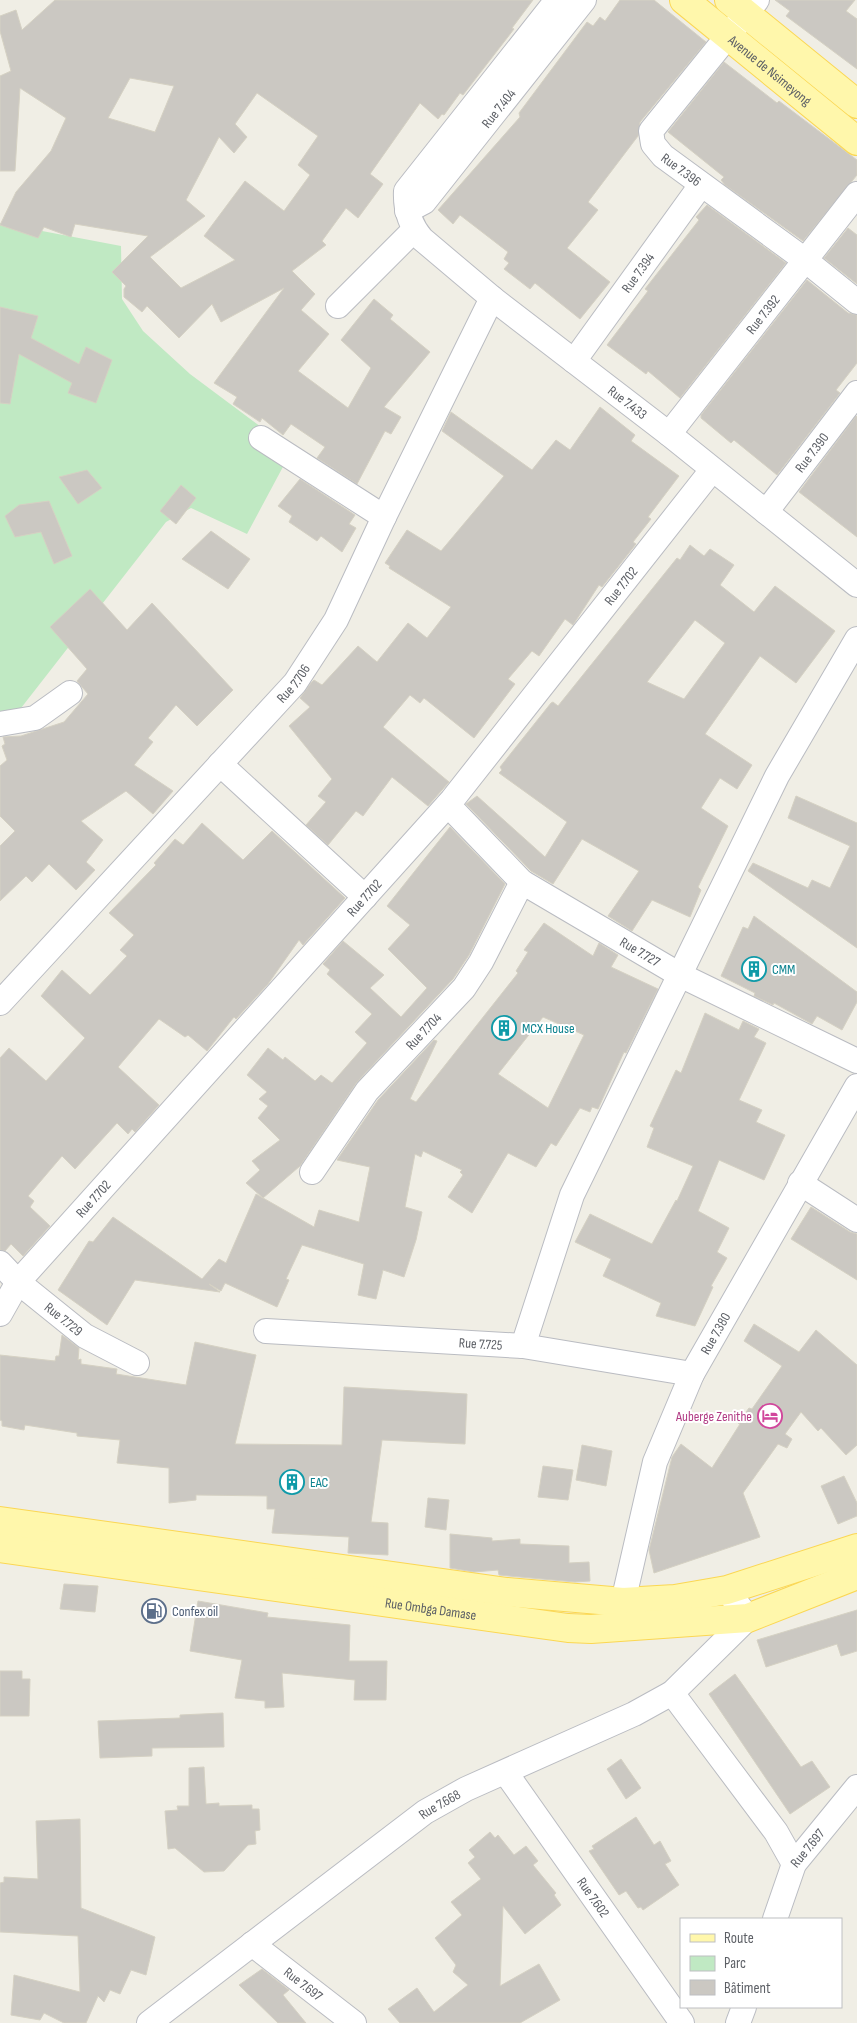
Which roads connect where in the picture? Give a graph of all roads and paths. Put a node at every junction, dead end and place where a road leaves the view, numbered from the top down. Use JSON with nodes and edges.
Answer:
{"nodes":[{"id":1,"x":557,"y":0,"type":"edge"},
{"id":2,"x":584,"y":0,"type":"edge"},
{"id":3,"x":684,"y":0,"type":"edge"},
{"id":4,"x":744,"y":5,"type":"edge"},
{"id":5,"x":727,"y":35,"type":"junction"},
{"id":6,"x":857,"y":104,"type":"edge"},
{"id":7,"x":857,"y":141,"type":"edge"},
{"id":8,"x":701,"y":185,"type":"junction"},
{"id":9,"x":857,"y":194,"type":"edge"},
{"id":10,"x":411,"y":221,"type":"junction"},
{"id":11,"x":805,"y":260,"type":"junction"},
{"id":12,"x":492,"y":298,"type":"junction"},
{"id":13,"x":857,"y":302,"type":"edge"},
{"id":14,"x":338,"y":306,"type":"dead end"},
{"id":15,"x":574,"y":361,"type":"junction"},
{"id":16,"x":856,"y":399,"type":"edge"},
{"id":17,"x":669,"y":434,"type":"junction"},
{"id":18,"x":261,"y":438,"type":"dead end"},
{"id":19,"x":712,"y":470,"type":"junction"},
{"id":20,"x":766,"y":512,"type":"junction"},
{"id":21,"x":384,"y":518,"type":"junction"},
{"id":22,"x":857,"y":585,"type":"edge"},
{"id":23,"x":857,"y":638,"type":"edge"},
{"id":24,"x":70,"y":693,"type":"dead end"},
{"id":25,"x":0,"y":724,"type":"edge"},
{"id":26,"x":220,"y":764,"type":"junction"},
{"id":27,"x":448,"y":805,"type":"junction"},
{"id":28,"x":522,"y":882,"type":"junction"},
{"id":29,"x":365,"y":897,"type":"junction"},
{"id":30,"x":680,"y":975,"type":"junction"},
{"id":31,"x":0,"y":1004,"type":"edge"},
{"id":32,"x":857,"y":1062,"type":"edge"},
{"id":33,"x":857,"y":1086,"type":"edge"},
{"id":34,"x":312,"y":1172,"type":"dead end"},
{"id":35,"x":800,"y":1183,"type":"junction"},
{"id":36,"x":857,"y":1220,"type":"edge"},
{"id":37,"x":0,"y":1263,"type":"edge"},
{"id":38,"x":18,"y":1282,"type":"junction"},
{"id":39,"x":0,"y":1314,"type":"edge"},
{"id":40,"x":266,"y":1331,"type":"dead end"},
{"id":41,"x":523,"y":1346,"type":"junction"},
{"id":42,"x":137,"y":1363,"type":"dead end"},
{"id":43,"x":692,"y":1374,"type":"junction"},
{"id":44,"x":0,"y":1521,"type":"edge"},
{"id":45,"x":0,"y":1548,"type":"edge"},
{"id":46,"x":857,"y":1548,"type":"edge"},
{"id":47,"x":857,"y":1575,"type":"edge"},
{"id":48,"x":727,"y":1590,"type":"junction"},
{"id":49,"x":623,"y":1602,"type":"junction"},
{"id":50,"x":748,"y":1618,"type":"junction"},
{"id":51,"x":672,"y":1694,"type":"junction"},
{"id":52,"x":506,"y":1773,"type":"junction"},
{"id":53,"x":857,"y":1787,"type":"edge"},
{"id":54,"x":794,"y":1864,"type":"junction"},
{"id":55,"x":775,"y":1918,"type":"edge"},
{"id":56,"x":252,"y":1944,"type":"junction"},
{"id":57,"x":744,"y":2008,"type":"edge"},
{"id":58,"x":149,"y":2023,"type":"edge"},
{"id":59,"x":354,"y":2023,"type":"edge"},
{"id":60,"x":682,"y":2023,"type":"edge"},
{"id":61,"x":738,"y":2023,"type":"edge"}],
"edges":[{"from":1,"to":10,"type":"street"},
{"from":2,"to":10,"type":"street","name":"Rue 7.404"},
{"from":3,"to":5,"type":"main road","name":"Avenue de Nsimeyong"},
{"from":4,"to":5,"type":"street","name":"Rue 7.396"},
{"from":4,"to":6,"type":"main road","name":"Avenue de Nsimeyong"},
{"from":5,"to":7,"type":"main road","name":"Avenue de Nsimeyong"},
{"from":5,"to":8,"type":"street","name":"Rue 7.396"},
{"from":8,"to":11,"type":"street","name":"Rue 7.396"},
{"from":8,"to":15,"type":"street","name":"Rue 7.394"},
{"from":9,"to":11,"type":"street","name":"Rue 7.392"},
{"from":10,"to":12,"type":"street","name":"Rue 7.433"},
{"from":10,"to":14,"type":"street","name":"Rue 7.404"},
{"from":11,"to":13,"type":"street","name":"Rue 7.396"},
{"from":11,"to":17,"type":"street","name":"Rue 7.392"},
{"from":12,"to":15,"type":"street","name":"Rue 7.433"},
{"from":12,"to":21,"type":"street","name":"Rue 7.706"},
{"from":15,"to":17,"type":"street","name":"Rue 7.433"},
{"from":16,"to":20,"type":"street","name":"Rue 7.390"},
{"from":17,"to":19,"type":"street","name":"Rue 7.433"},
{"from":18,"to":21,"type":"street"},
{"from":19,"to":20,"type":"street","name":"Rue 7.433"},
{"from":19,"to":27,"type":"street","name":"Rue 7.702"},
{"from":20,"to":22,"type":"street","name":"Rue 7.433"},
{"from":21,"to":26,"type":"street","name":"Rue 7.706"},
{"from":23,"to":30,"type":"street"},
{"from":24,"to":25,"type":"street"},
{"from":26,"to":29,"type":"street"},
{"from":26,"to":31,"type":"street","name":"Rue 7.706"},
{"from":27,"to":28,"type":"street","name":"Rue 7.727"},
{"from":27,"to":29,"type":"street","name":"Rue 7.702"},
{"from":28,"to":30,"type":"street","name":"Rue 7.727"},
{"from":28,"to":34,"type":"street","name":"Rue 7.704"},
{"from":29,"to":38,"type":"street","name":"Rue 7.702"},
{"from":30,"to":32,"type":"street","name":"Rue 7.727"},
{"from":30,"to":41,"type":"street"},
{"from":33,"to":35,"type":"street","name":"Rue 7.380"},
{"from":35,"to":36,"type":"street"},
{"from":35,"to":43,"type":"street","name":"Rue 7.380"},
{"from":37,"to":38,"type":"street","name":"Rue 7.729"},
{"from":38,"to":39,"type":"street","name":"Rue 7.702"},
{"from":38,"to":42,"type":"street","name":"Rue 7.729"},
{"from":40,"to":41,"type":"street","name":"Rue 7.725"},
{"from":41,"to":43,"type":"street","name":"Rue 7.725"},
{"from":43,"to":49,"type":"street","name":"Rue 7.380"},
{"from":44,"to":49,"type":"main road","name":"Rue Ombga Damase"},
{"from":45,"to":50,"type":"main road","name":"Rue Ombga Damase"},
{"from":46,"to":48,"type":"main road","name":"Rue Ombga Damase"},
{"from":47,"to":50,"type":"main road","name":"Rue Ombga Damase"},
{"from":48,"to":49,"type":"main road","name":"Rue Ombga Damase"},
{"from":48,"to":50,"type":"street"},
{"from":50,"to":51,"type":"street","name":"Rue 7.668"},
{"from":51,"to":52,"type":"street","name":"Rue 7.668"},
{"from":51,"to":54,"type":"street"},
{"from":52,"to":56,"type":"street","name":"Rue 7.668"},
{"from":52,"to":60,"type":"street","name":"Rue 7.602"},
{"from":53,"to":54,"type":"street","name":"Rue 7.697"},
{"from":54,"to":55,"type":"street","name":"Rue 7.697"},
{"from":56,"to":58,"type":"street","name":"Rue 7.668"},
{"from":56,"to":59,"type":"street","name":"Rue 7.697"},
{"from":57,"to":61,"type":"street"}]}
